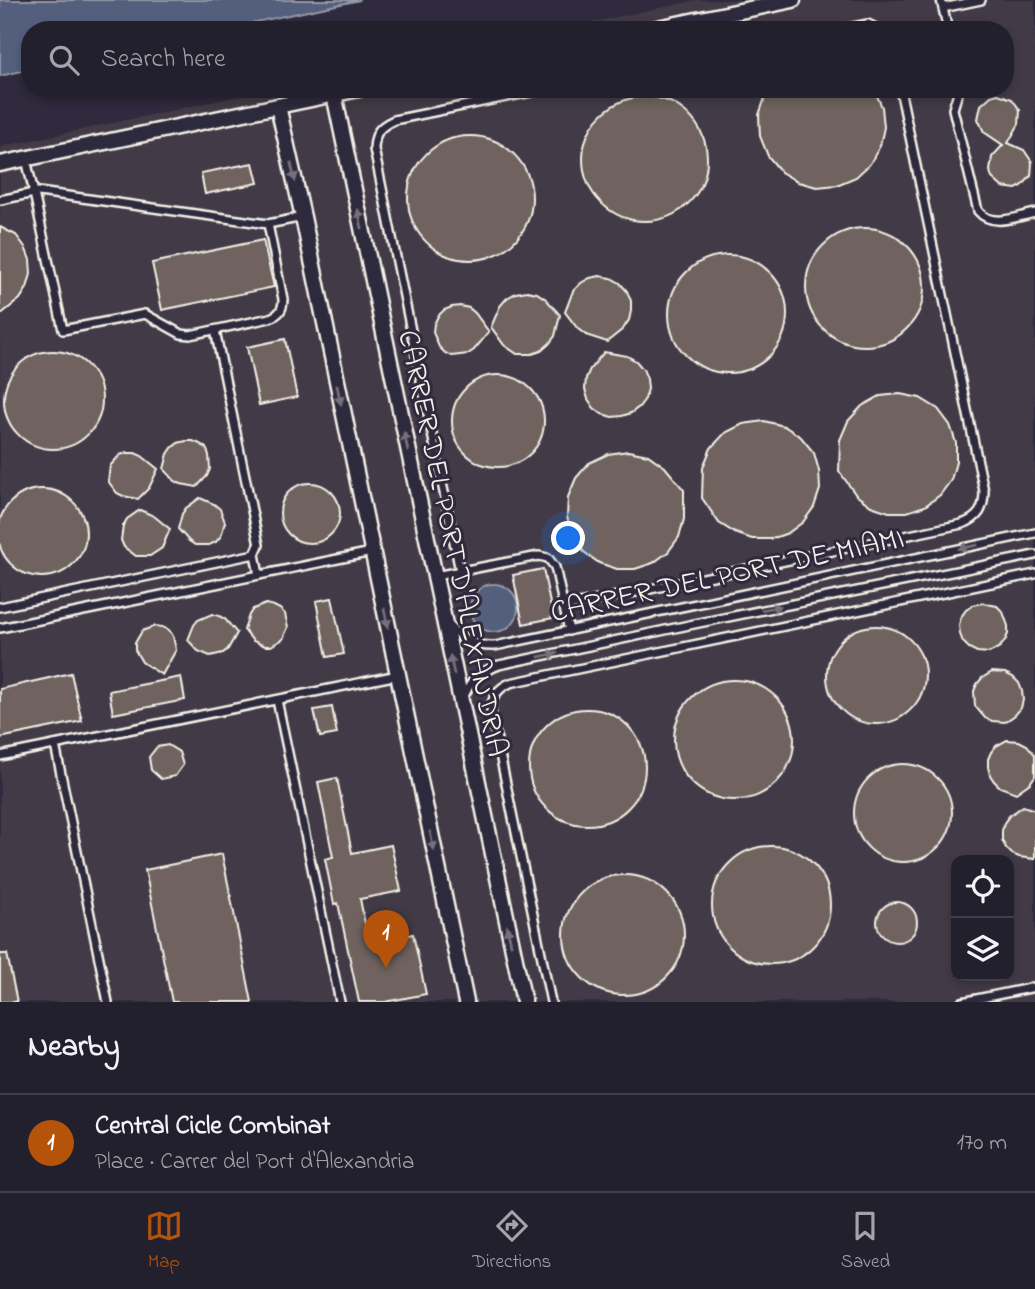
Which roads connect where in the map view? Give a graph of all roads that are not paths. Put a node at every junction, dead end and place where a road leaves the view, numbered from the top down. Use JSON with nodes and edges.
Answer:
{"nodes":[{"id":1,"x":793,"y":0,"type":"edge"},
{"id":2,"x":981,"y":0,"type":"edge"},
{"id":3,"x":942,"y":4,"type":"edge"},
{"id":4,"x":692,"y":21,"type":"edge"},
{"id":5,"x":315,"y":98,"type":"edge"},
{"id":6,"x":335,"y":98,"type":"edge"},
{"id":7,"x":501,"y":98,"type":"edge"},
{"id":8,"x":902,"y":98,"type":"edge"},
{"id":9,"x":956,"y":98,"type":"edge"},
{"id":10,"x":278,"y":106,"type":"junction"},
{"id":11,"x":26,"y":158,"type":"junction"},
{"id":12,"x":0,"y":163,"type":"edge"},
{"id":13,"x":34,"y":193,"type":"junction"},
{"id":14,"x":0,"y":200,"type":"edge"},
{"id":15,"x":1035,"y":213,"type":"edge"},
{"id":16,"x":303,"y":217,"type":"junction"},
{"id":17,"x":268,"y":225,"type":"junction"},
{"id":18,"x":215,"y":330,"type":"junction"},
{"id":19,"x":1035,"y":533,"type":"edge"},
{"id":20,"x":372,"y":552,"type":"junction"},
{"id":21,"x":255,"y":554,"type":"junction"},
{"id":22,"x":1035,"y":555,"type":"edge"},
{"id":23,"x":460,"y":571,"type":"junction"},
{"id":24,"x":1035,"y":574,"type":"edge"},
{"id":25,"x":259,"y":575,"type":"junction"},
{"id":26,"x":434,"y":576,"type":"junction"},
{"id":27,"x":0,"y":607,"type":"edge"},
{"id":28,"x":564,"y":607,"type":"junction"},
{"id":29,"x":442,"y":613,"type":"junction"},
{"id":30,"x":0,"y":628,"type":"edge"},
{"id":31,"x":569,"y":631,"type":"junction"},
{"id":32,"x":398,"y":675,"type":"junction"},
{"id":33,"x":277,"y":700,"type":"junction"},
{"id":34,"x":463,"y":713,"type":"junction"},
{"id":35,"x":55,"y":745,"type":"junction"},
{"id":36,"x":0,"y":756,"type":"edge"},
{"id":37,"x":1035,"y":987,"type":"edge"},
{"id":38,"x":108,"y":1002,"type":"edge"},
{"id":39,"x":340,"y":1002,"type":"edge"},
{"id":40,"x":466,"y":1002,"type":"edge"},
{"id":41,"x":523,"y":1002,"type":"edge"},
{"id":42,"x":551,"y":1002,"type":"edge"},
{"id":43,"x":962,"y":1002,"type":"edge"}],
"edges":[{"from":1,"to":4,"type":"street"},
{"from":2,"to":3,"type":"lane"},
{"from":5,"to":10,"type":"street"},
{"from":26,"to":6,"type":"street","name":"CARRER DEL PORT D'ALEXANDRIA","one_way":true},
{"from":7,"to":23,"type":"lane"},
{"from":8,"to":28,"type":"lane"},
{"from":9,"to":15,"type":"lane"},
{"from":10,"to":11,"type":"street"},
{"from":10,"to":16,"type":"street","one_way":true},
{"from":11,"to":12,"type":"street"},
{"from":11,"to":13,"type":"lane"},
{"from":13,"to":14,"type":"lane"},
{"from":13,"to":17,"type":"lane"},
{"from":13,"to":18,"type":"lane"},
{"from":16,"to":17,"type":"lane"},
{"from":16,"to":20,"type":"street","one_way":true},
{"from":17,"to":18,"type":"lane"},
{"from":18,"to":21,"type":"lane"},
{"from":19,"to":31,"type":"lane","name":"CARRER DEL PORT DE MIAMI","one_way":true},
{"from":20,"to":25,"type":"lane"},
{"from":20,"to":32,"type":"street","one_way":true},
{"from":21,"to":25,"type":"lane"},
{"from":21,"to":27,"type":"lane"},
{"from":34,"to":22,"type":"lane","name":"CARRER DEL PORT DE MIAMI","one_way":true},
{"from":23,"to":26,"type":"lane"},
{"from":23,"to":28,"type":"lane"},
{"from":24,"to":42,"type":"lane"},
{"from":25,"to":30,"type":"lane"},
{"from":26,"to":29,"type":"street","name":"CARRER DEL PORT D'ALEXANDRIA"},
{"from":28,"to":31,"type":"lane"},
{"from":29,"to":31,"type":"lane","name":"CARRER DEL PORT DE MIAMI"},
{"from":34,"to":29,"type":"street","name":"CARRER DEL PORT D'ALEXANDRIA","one_way":true},
{"from":32,"to":33,"type":"lane"},
{"from":32,"to":40,"type":"street","one_way":true},
{"from":33,"to":35,"type":"lane"},
{"from":33,"to":39,"type":"lane"},
{"from":41,"to":34,"type":"street","name":"CARRER DEL PORT D'ALEXANDRIA","one_way":true},
{"from":35,"to":36,"type":"lane"},
{"from":35,"to":38,"type":"lane"},
{"from":37,"to":43,"type":"lane"}]}
